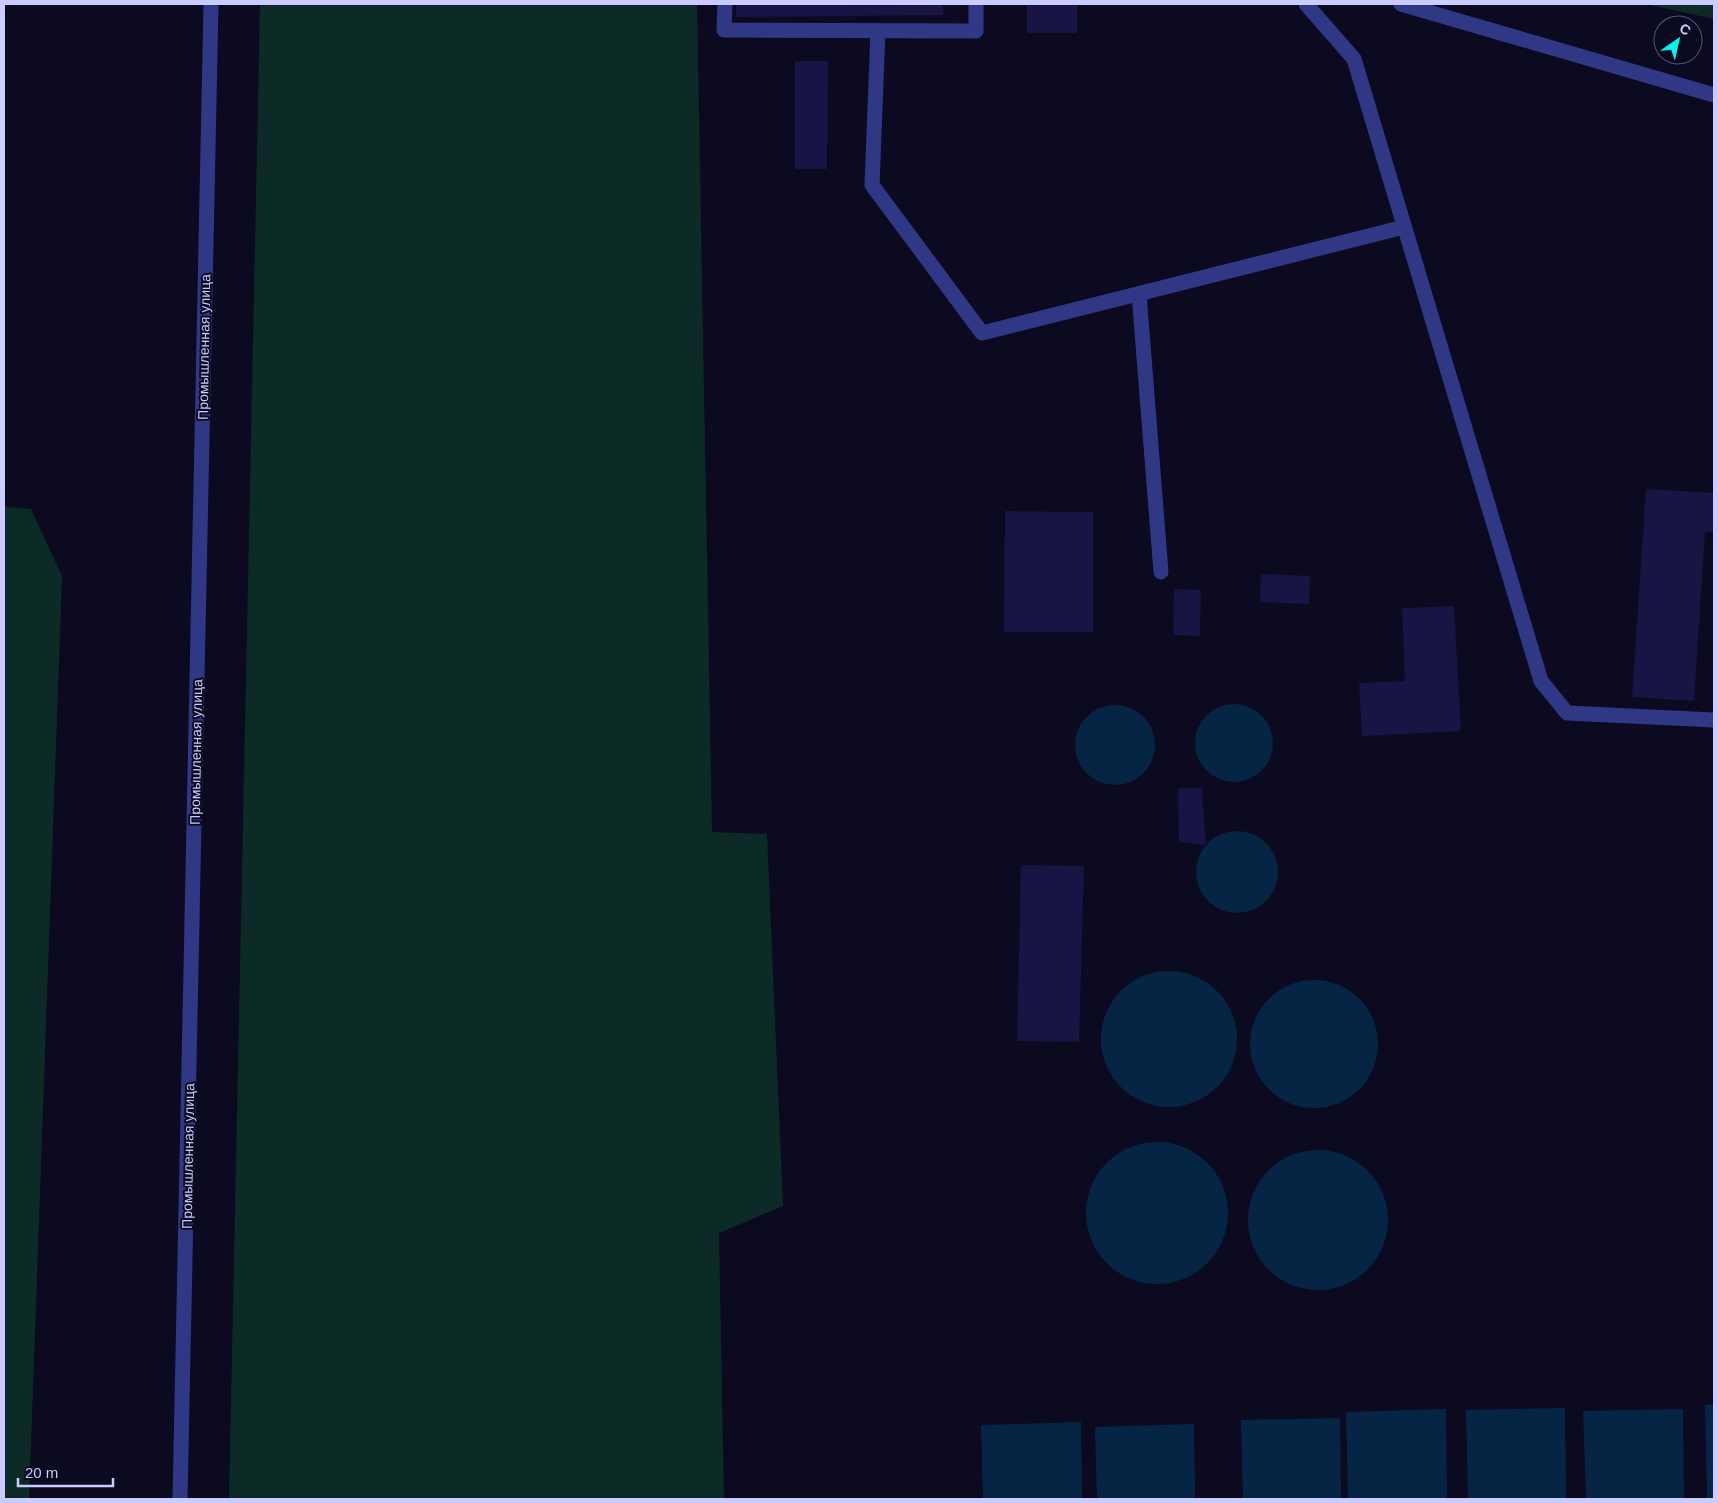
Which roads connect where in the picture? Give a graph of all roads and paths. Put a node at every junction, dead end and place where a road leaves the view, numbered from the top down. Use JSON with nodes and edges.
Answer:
{"nodes":[{"id":1,"x":211,"y":4,"type":"edge"},
{"id":2,"x":725,"y":4,"type":"edge"},
{"id":3,"x":976,"y":4,"type":"edge"},
{"id":4,"x":1306,"y":4,"type":"edge"},
{"id":5,"x":1401,"y":4,"type":"edge"},
{"id":6,"x":878,"y":31,"type":"junction"},
{"id":7,"x":1714,"y":95,"type":"edge"},
{"id":8,"x":1404,"y":227,"type":"junction"},
{"id":9,"x":1139,"y":294,"type":"junction"},
{"id":10,"x":1161,"y":572,"type":"dead end"},
{"id":11,"x":1714,"y":720,"type":"edge"},
{"id":12,"x":180,"y":1499,"type":"edge"}],
"edges":[{"from":1,"to":12,"type":"street","name":"Промышленная улица"},
{"from":2,"to":6,"type":"street"},
{"from":3,"to":6,"type":"street"},
{"from":4,"to":8,"type":"street"},
{"from":5,"to":7,"type":"street"},
{"from":6,"to":9,"type":"street"},
{"from":8,"to":9,"type":"street"},
{"from":8,"to":11,"type":"street"},
{"from":9,"to":10,"type":"street"}]}
